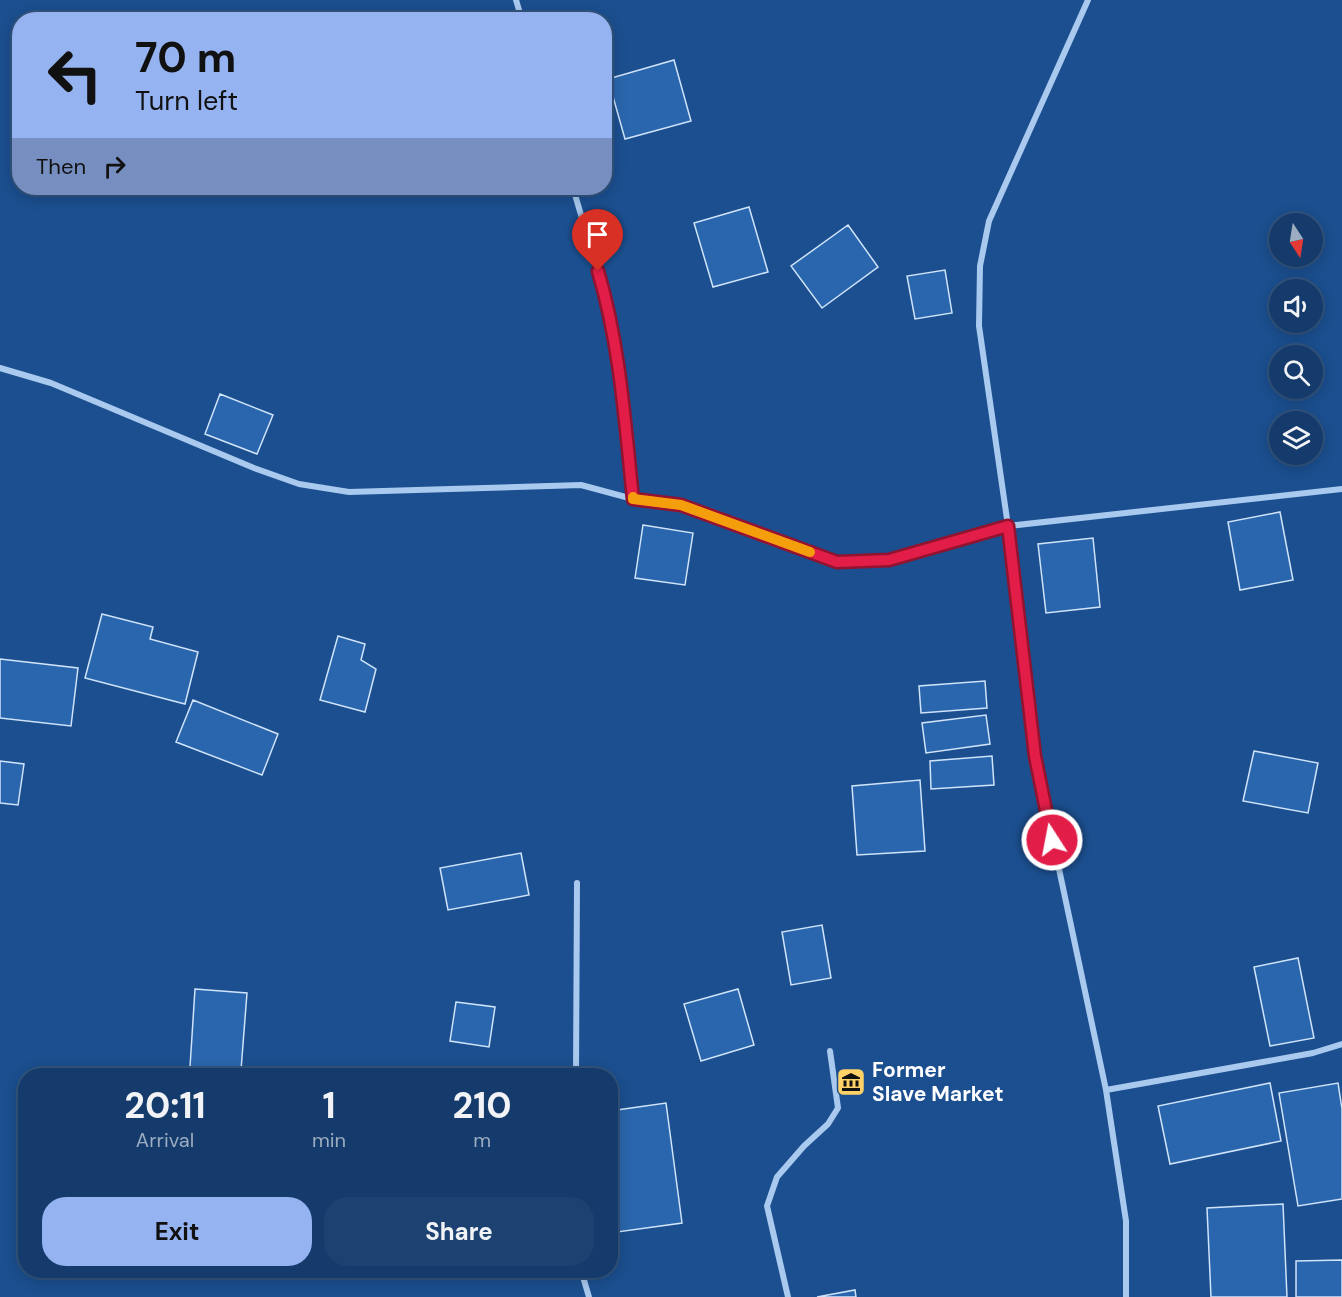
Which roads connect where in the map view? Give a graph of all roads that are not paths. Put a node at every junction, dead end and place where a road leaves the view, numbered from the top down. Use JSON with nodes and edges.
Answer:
{"nodes":[{"id":1,"x":1088,"y":0,"type":"edge"},
{"id":2,"x":575,"y":195,"type":"edge"},
{"id":3,"x":0,"y":368,"type":"edge"},
{"id":4,"x":1342,"y":489,"type":"edge"},
{"id":5,"x":633,"y":499,"type":"junction"},
{"id":6,"x":1008,"y":526,"type":"junction"},
{"id":7,"x":577,"y":883,"type":"dead end"},
{"id":8,"x":1342,"y":1044,"type":"edge"},
{"id":9,"x":830,"y":1051,"type":"dead end"},
{"id":10,"x":576,"y":1068,"type":"edge"},
{"id":11,"x":1106,"y":1090,"type":"junction"},
{"id":12,"x":583,"y":1278,"type":"edge"},
{"id":13,"x":589,"y":1297,"type":"edge"},
{"id":14,"x":788,"y":1297,"type":"edge"},
{"id":15,"x":1126,"y":1297,"type":"edge"}],
"edges":[{"from":1,"to":6,"type":"street"},
{"from":2,"to":5,"type":"street"},
{"from":3,"to":5,"type":"street"},
{"from":4,"to":6,"type":"street"},
{"from":5,"to":6,"type":"street"},
{"from":6,"to":11,"type":"street"},
{"from":7,"to":10,"type":"street"},
{"from":8,"to":11,"type":"street"},
{"from":9,"to":14,"type":"street"},
{"from":11,"to":15,"type":"street"},
{"from":12,"to":13,"type":"street"}]}
